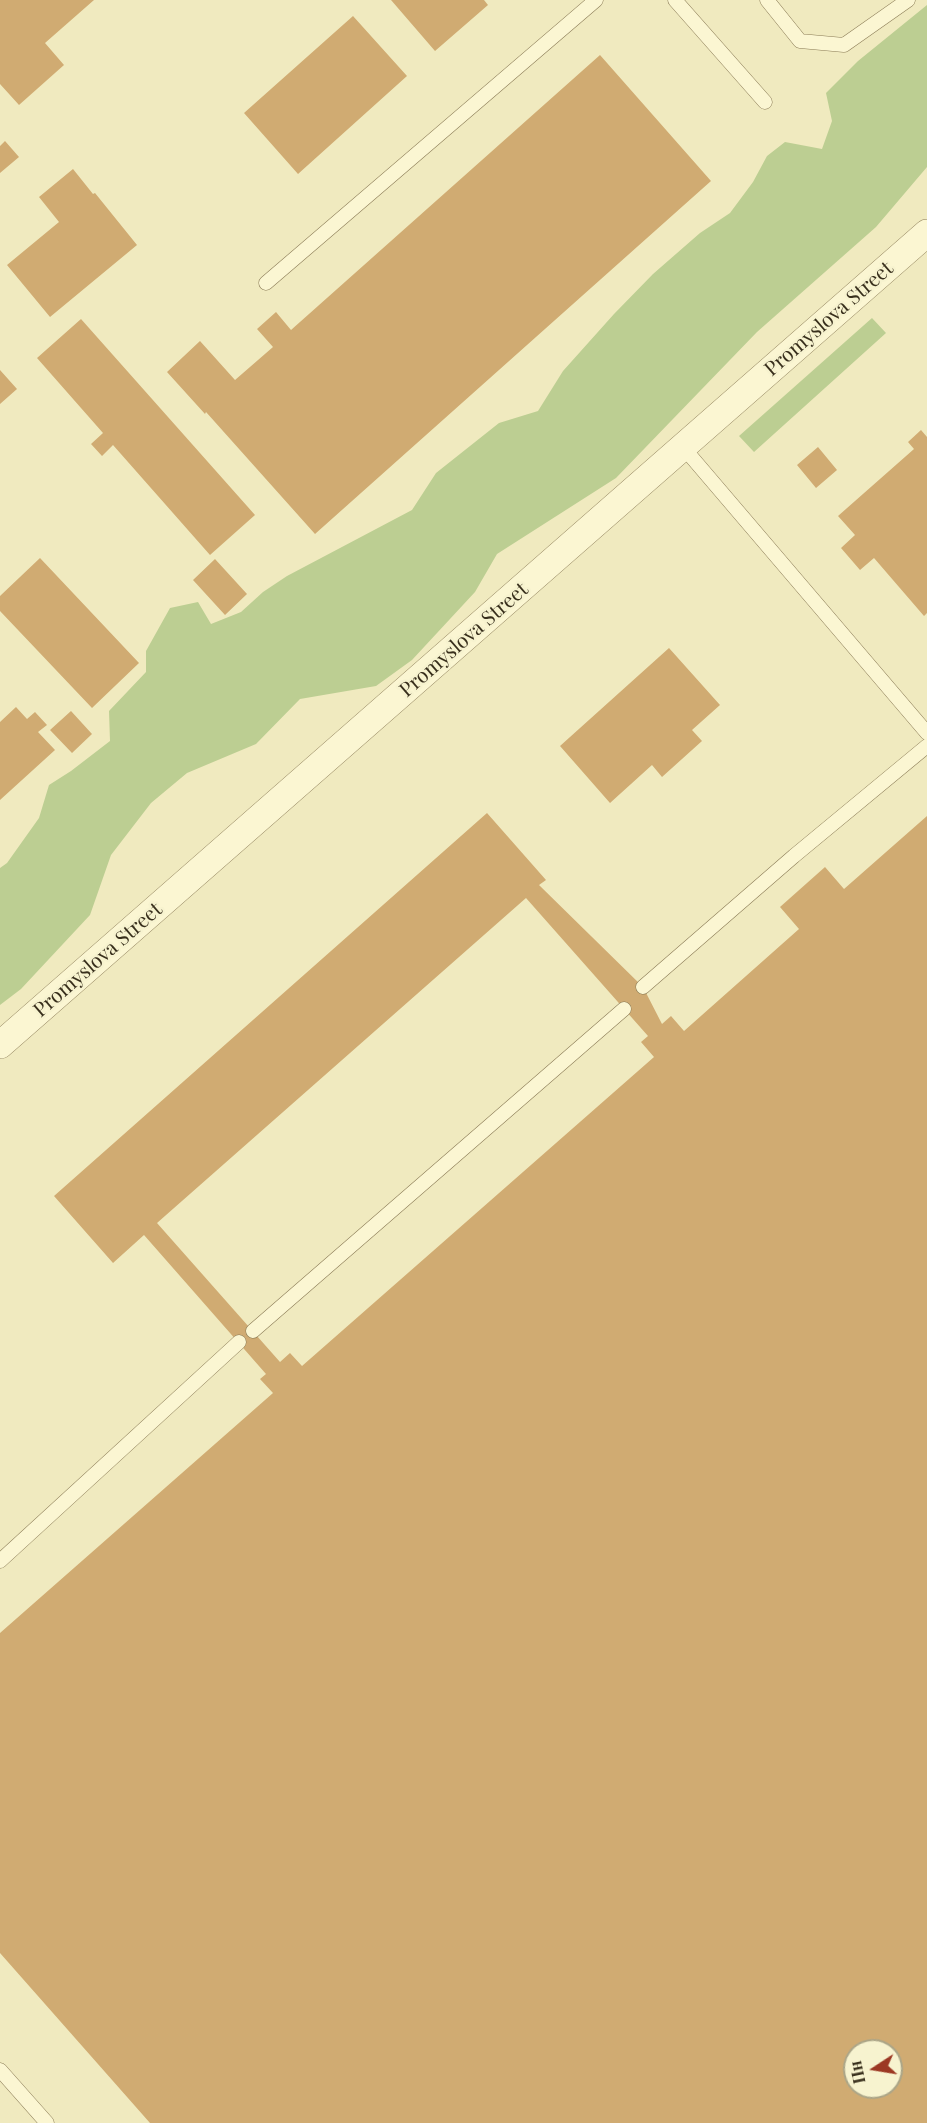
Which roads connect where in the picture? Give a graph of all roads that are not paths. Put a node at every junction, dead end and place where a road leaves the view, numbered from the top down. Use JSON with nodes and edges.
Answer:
{"nodes":[{"id":1,"x":596,"y":0,"type":"edge"},
{"id":2,"x":675,"y":0,"type":"edge"},
{"id":3,"x":767,"y":0,"type":"edge"},
{"id":4,"x":908,"y":0,"type":"edge"},
{"id":5,"x":765,"y":102,"type":"dead end"},
{"id":6,"x":927,"y":233,"type":"edge"},
{"id":7,"x":266,"y":283,"type":"dead end"},
{"id":8,"x":683,"y":447,"type":"junction"},
{"id":9,"x":927,"y":733,"type":"edge"},
{"id":10,"x":927,"y":746,"type":"edge"},
{"id":11,"x":643,"y":987,"type":"dead end"},
{"id":12,"x":624,"y":1009,"type":"dead end"},
{"id":13,"x":0,"y":1045,"type":"edge"},
{"id":14,"x":253,"y":1331,"type":"dead end"},
{"id":15,"x":239,"y":1342,"type":"dead end"},
{"id":16,"x":0,"y":1561,"type":"edge"},
{"id":17,"x":0,"y":2070,"type":"edge"},
{"id":18,"x":47,"y":2123,"type":"edge"}],
"edges":[{"from":1,"to":7,"type":"lane"},
{"from":2,"to":5,"type":"lane"},
{"from":3,"to":4,"type":"lane"},
{"from":6,"to":8,"type":"street","name":"Promyslova Street"},
{"from":8,"to":9,"type":"lane"},
{"from":8,"to":13,"type":"street","name":"Promyslova Street"},
{"from":10,"to":11,"type":"lane"},
{"from":12,"to":14,"type":"lane"},
{"from":15,"to":16,"type":"lane"},
{"from":17,"to":18,"type":"lane"}]}
